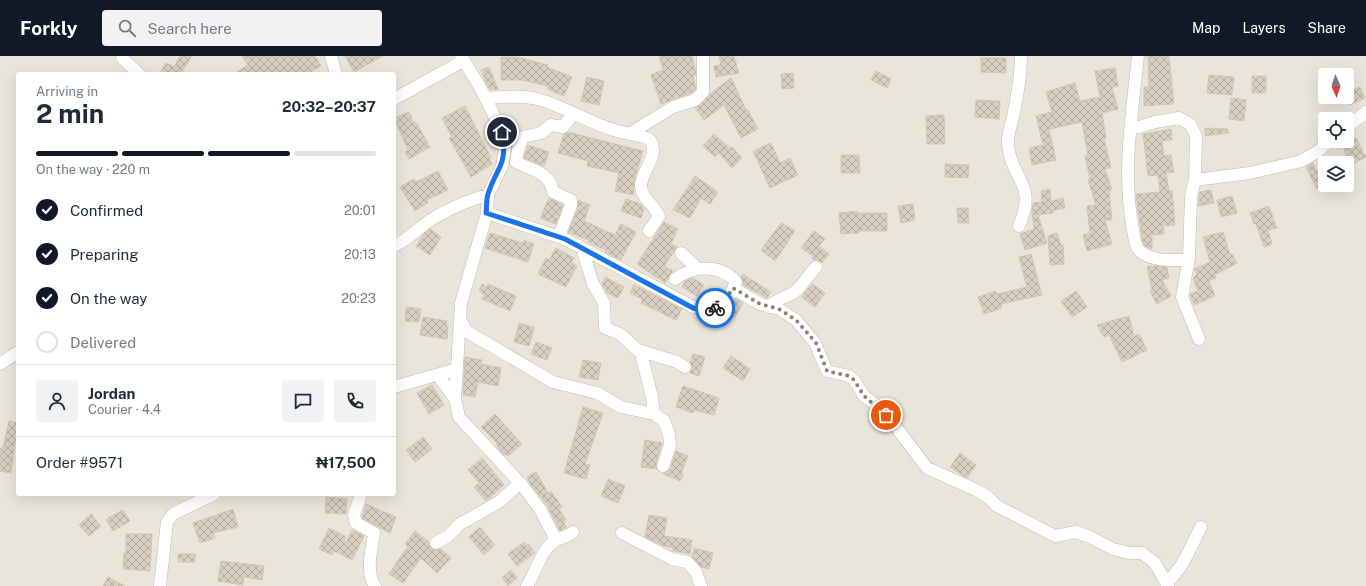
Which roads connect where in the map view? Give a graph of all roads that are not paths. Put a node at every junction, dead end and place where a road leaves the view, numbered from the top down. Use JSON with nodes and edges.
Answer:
{"nodes":[{"id":1,"x":331,"y":56,"type":"edge"},
{"id":2,"x":703,"y":56,"type":"edge"},
{"id":3,"x":1021,"y":56,"type":"edge"},
{"id":4,"x":1138,"y":56,"type":"edge"},
{"id":5,"x":122,"y":58,"type":"dead end"},
{"id":6,"x":462,"y":58,"type":"edge"},
{"id":7,"x":137,"y":72,"type":"edge"},
{"id":8,"x":335,"y":72,"type":"edge"},
{"id":9,"x":396,"y":98,"type":"edge"},
{"id":10,"x":486,"y":98,"type":"junction"},
{"id":11,"x":1366,"y":112,"type":"edge"},
{"id":12,"x":573,"y":114,"type":"junction"},
{"id":13,"x":1354,"y":121,"type":"edge"},
{"id":14,"x":1130,"y":127,"type":"junction"},
{"id":15,"x":629,"y":134,"type":"junction"},
{"id":16,"x":1322,"y":148,"type":"edge"},
{"id":17,"x":1194,"y":180,"type":"junction"},
{"id":18,"x":488,"y":195,"type":"junction"},
{"id":19,"x":486,"y":213,"type":"junction"},
{"id":20,"x":1019,"y":226,"type":"dead end"},
{"id":21,"x":649,"y":231,"type":"dead end"},
{"id":22,"x":559,"y":236,"type":"junction"},
{"id":23,"x":396,"y":245,"type":"edge"},
{"id":24,"x":582,"y":248,"type":"junction"},
{"id":25,"x":681,"y":253,"type":"dead end"},
{"id":26,"x":1189,"y":260,"type":"junction"},
{"id":27,"x":816,"y":267,"type":"dead end"},
{"id":28,"x":697,"y":268,"type":"junction"},
{"id":29,"x":675,"y":279,"type":"dead end"},
{"id":30,"x":733,"y":288,"type":"junction"},
{"id":31,"x":768,"y":307,"type":"junction"},
{"id":32,"x":460,"y":319,"type":"junction"},
{"id":33,"x":1198,"y":339,"type":"dead end"},
{"id":34,"x":638,"y":350,"type":"junction"},
{"id":35,"x":16,"y":353,"type":"edge"},
{"id":36,"x":0,"y":364,"type":"edge"},
{"id":37,"x":685,"y":367,"type":"dead end"},
{"id":38,"x":457,"y":368,"type":"junction"},
{"id":39,"x":438,"y":375,"type":"junction"},
{"id":40,"x":396,"y":386,"type":"edge"},
{"id":41,"x":455,"y":399,"type":"junction"},
{"id":42,"x":654,"y":414,"type":"junction"},
{"id":43,"x":663,"y":466,"type":"dead end"},
{"id":44,"x":520,"y":483,"type":"junction"},
{"id":45,"x":210,"y":496,"type":"edge"},
{"id":46,"x":360,"y":496,"type":"edge"},
{"id":47,"x":1201,"y":527,"type":"dead end"},
{"id":48,"x":573,"y":532,"type":"dead end"},
{"id":49,"x":622,"y":533,"type":"dead end"},
{"id":50,"x":556,"y":540,"type":"junction"},
{"id":51,"x":436,"y":543,"type":"dead end"},
{"id":52,"x":1167,"y":584,"type":"edge"},
{"id":53,"x":160,"y":586,"type":"edge"},
{"id":54,"x":375,"y":586,"type":"edge"},
{"id":55,"x":527,"y":586,"type":"edge"},
{"id":56,"x":701,"y":586,"type":"edge"}],
"edges":[{"from":1,"to":8,"type":"street"},
{"from":2,"to":15,"type":"street"},
{"from":3,"to":20,"type":"street"},
{"from":4,"to":14,"type":"street"},
{"from":5,"to":7,"type":"street"},
{"from":6,"to":9,"type":"street"},
{"from":6,"to":10,"type":"street"},
{"from":10,"to":12,"type":"street"},
{"from":10,"to":18,"type":"street"},
{"from":11,"to":13,"type":"street"},
{"from":12,"to":15,"type":"street"},
{"from":12,"to":22,"type":"street"},
{"from":14,"to":17,"type":"street"},
{"from":14,"to":26,"type":"street"},
{"from":15,"to":21,"type":"street"},
{"from":16,"to":17,"type":"street"},
{"from":17,"to":26,"type":"street"},
{"from":18,"to":19,"type":"street"},
{"from":18,"to":23,"type":"street"},
{"from":19,"to":22,"type":"street"},
{"from":19,"to":32,"type":"street"},
{"from":22,"to":24,"type":"street"},
{"from":24,"to":30,"type":"street"},
{"from":24,"to":34,"type":"street"},
{"from":25,"to":28,"type":"street"},
{"from":26,"to":33,"type":"street"},
{"from":27,"to":31,"type":"street"},
{"from":28,"to":29,"type":"street"},
{"from":28,"to":30,"type":"street"},
{"from":30,"to":31,"type":"street"},
{"from":31,"to":52,"type":"street"},
{"from":32,"to":38,"type":"street"},
{"from":32,"to":42,"type":"street"},
{"from":34,"to":37,"type":"street"},
{"from":34,"to":42,"type":"street"},
{"from":35,"to":36,"type":"street"},
{"from":38,"to":39,"type":"street"},
{"from":38,"to":41,"type":"street"},
{"from":39,"to":40,"type":"street"},
{"from":39,"to":41,"type":"street"},
{"from":41,"to":44,"type":"street"},
{"from":42,"to":43,"type":"street"},
{"from":44,"to":50,"type":"street"},
{"from":44,"to":51,"type":"street"},
{"from":45,"to":53,"type":"street"},
{"from":46,"to":54,"type":"street"},
{"from":47,"to":52,"type":"street"},
{"from":48,"to":50,"type":"street"},
{"from":49,"to":56,"type":"street"},
{"from":50,"to":55,"type":"street"}]}
